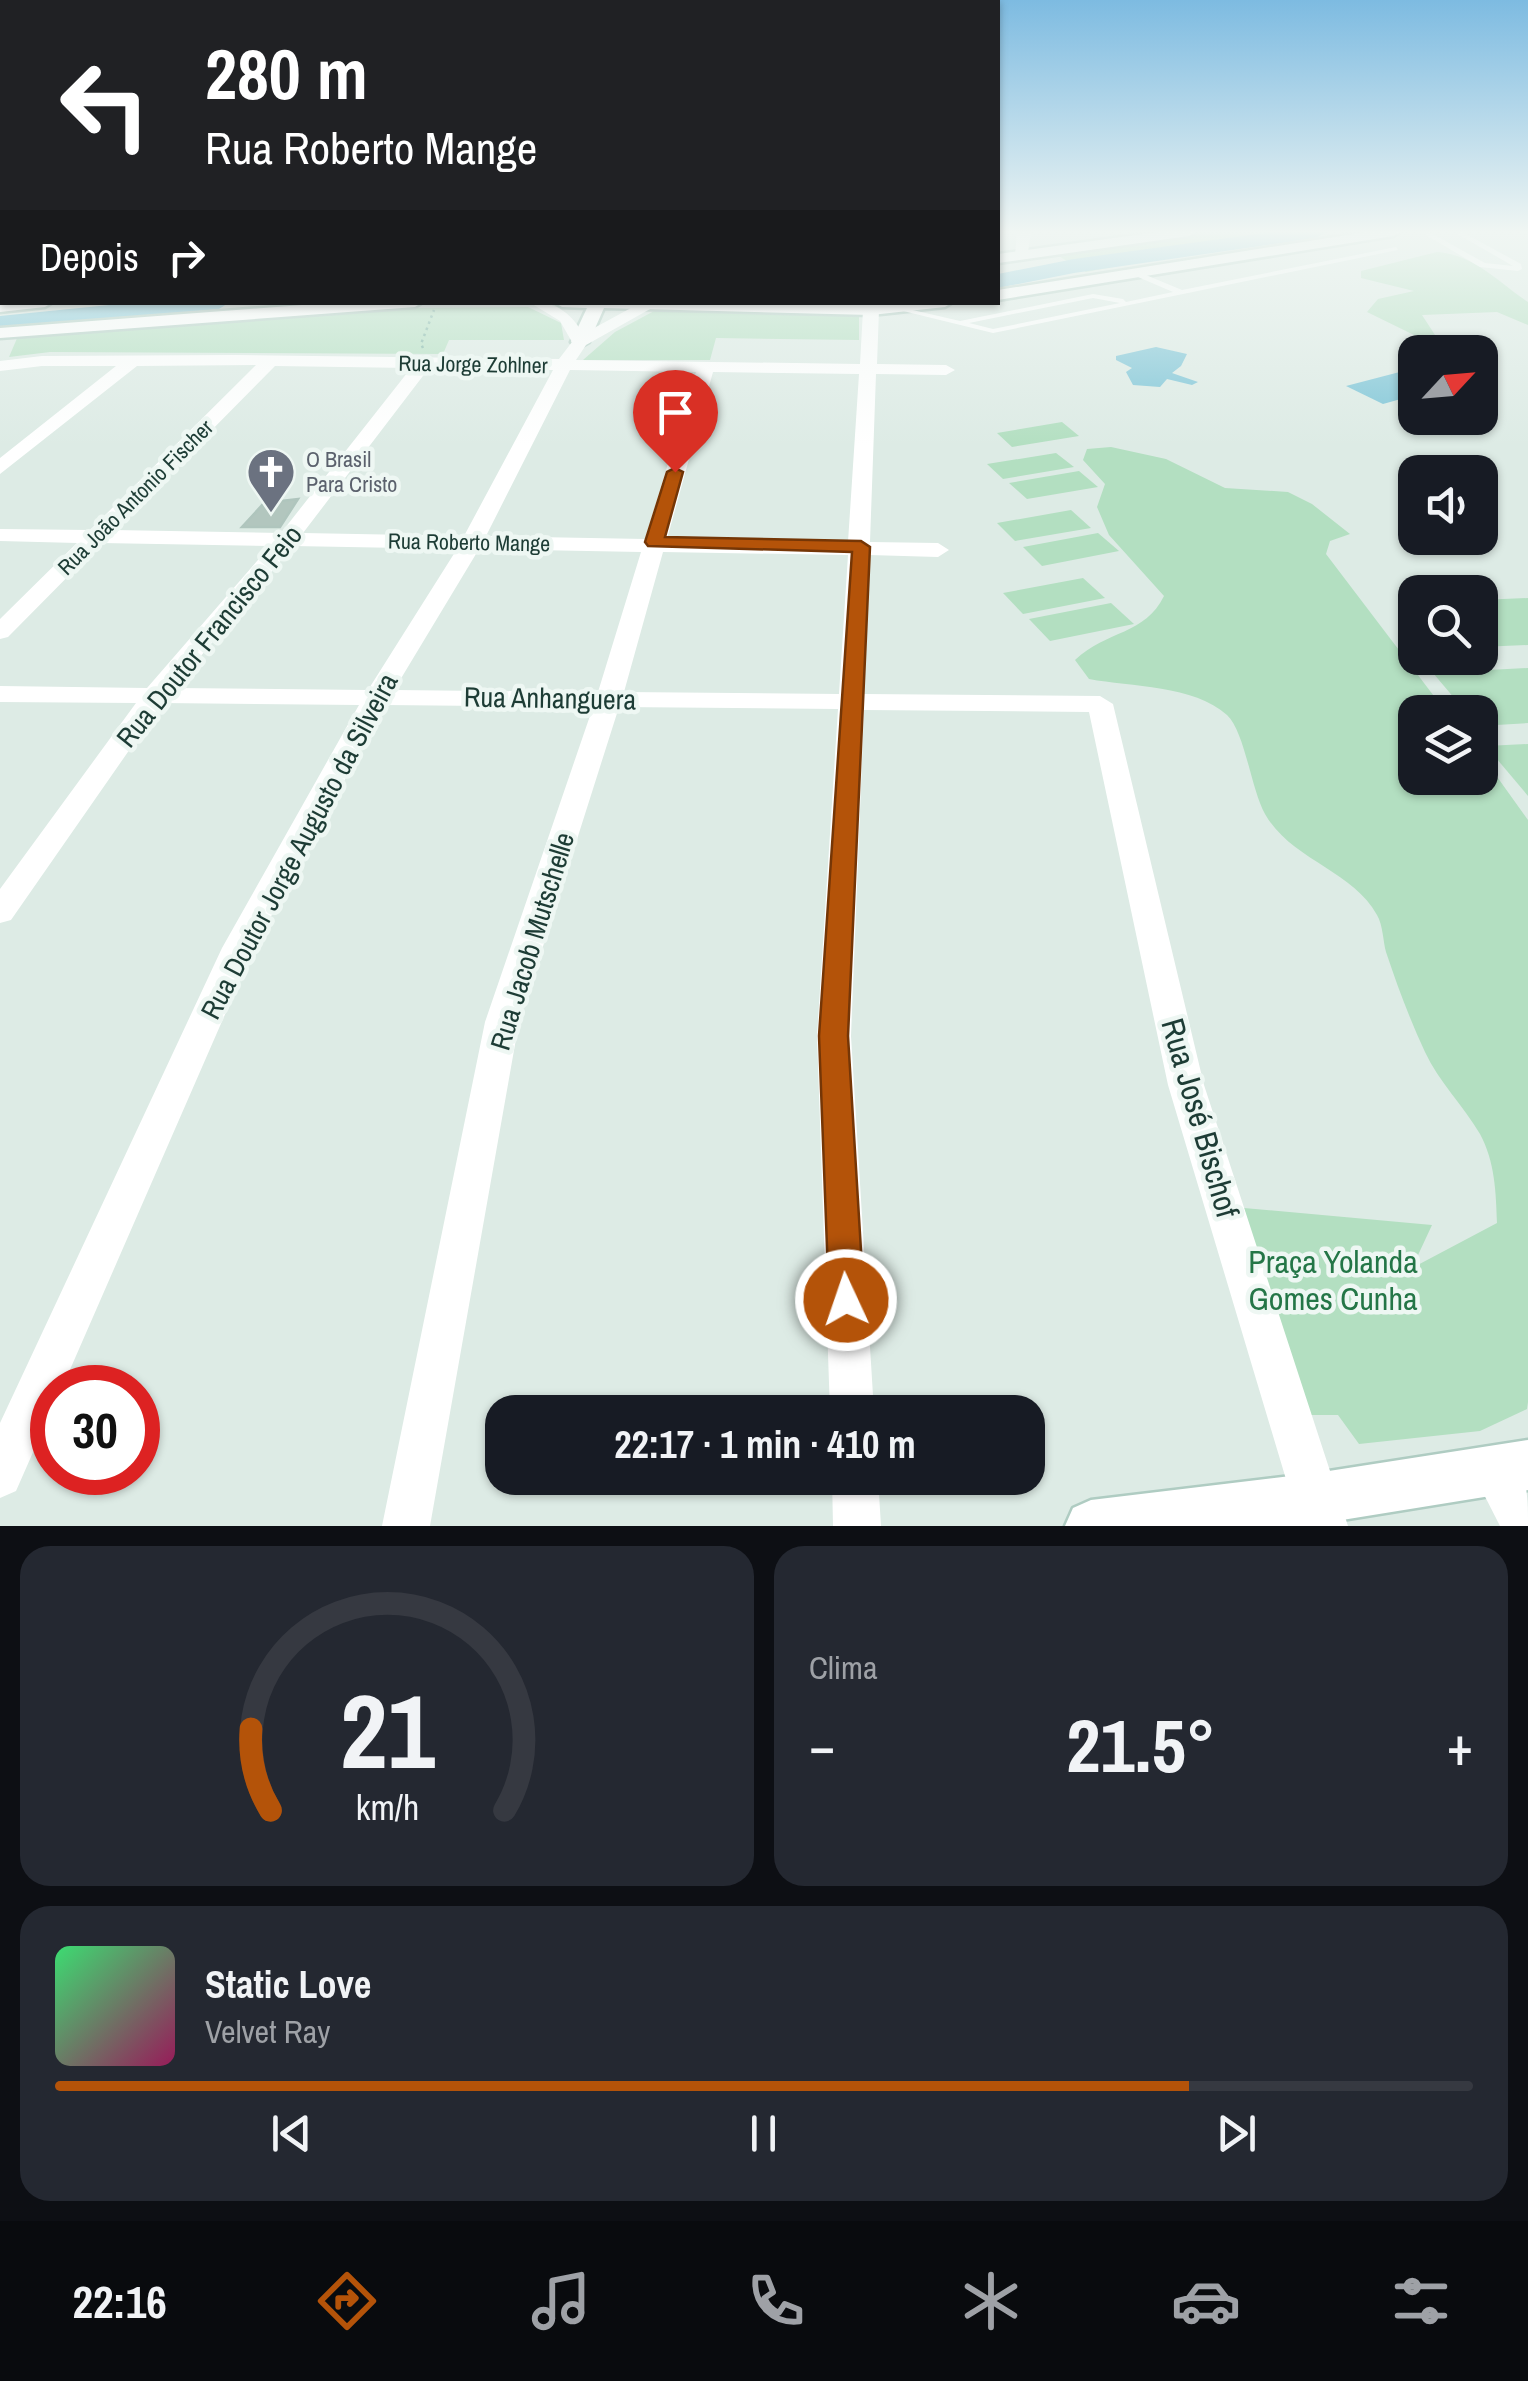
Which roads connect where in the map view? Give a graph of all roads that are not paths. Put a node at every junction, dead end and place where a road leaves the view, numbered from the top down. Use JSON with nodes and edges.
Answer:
{"nodes":[{"id":1,"x":1063,"y":303,"type":"edge"},
{"id":2,"x":37,"y":305,"type":"edge"},
{"id":3,"x":316,"y":305,"type":"edge"},
{"id":4,"x":542,"y":305,"type":"edge"},
{"id":5,"x":596,"y":305,"type":"edge"},
{"id":6,"x":650,"y":305,"type":"edge"},
{"id":7,"x":688,"y":305,"type":"edge"},
{"id":8,"x":920,"y":305,"type":"edge"},
{"id":9,"x":895,"y":308,"type":"junction"},
{"id":10,"x":871,"y":310,"type":"junction"},
{"id":11,"x":1,"y":319,"type":"edge"},
{"id":12,"x":572,"y":354,"type":"junction"},
{"id":13,"x":425,"y":359,"type":"junction"},
{"id":14,"x":270,"y":361,"type":"junction"},
{"id":15,"x":130,"y":362,"type":"junction"},
{"id":16,"x":0,"y":366,"type":"edge"},
{"id":17,"x":706,"y":368,"type":"junction"},
{"id":18,"x":868,"y":369,"type":"junction"},
{"id":19,"x":946,"y":370,"type":"dead end"},
{"id":20,"x":0,"y":468,"type":"edge"},
{"id":21,"x":0,"y":535,"type":"edge"},
{"id":22,"x":95,"y":536,"type":"junction"},
{"id":23,"x":288,"y":540,"type":"junction"},
{"id":24,"x":472,"y":542,"type":"junction"},
{"id":25,"x":654,"y":542,"type":"junction"},
{"id":26,"x":861,"y":547,"type":"junction"},
{"id":27,"x":938,"y":550,"type":"dead end"},
{"id":28,"x":0,"y":632,"type":"edge"},
{"id":29,"x":157,"y":692,"type":"junction"},
{"id":30,"x":0,"y":694,"type":"edge"},
{"id":31,"x":376,"y":696,"type":"junction"},
{"id":32,"x":608,"y":699,"type":"junction"},
{"id":33,"x":853,"y":702,"type":"junction"},
{"id":34,"x":1100,"y":704,"type":"joint"},
{"id":35,"x":0,"y":912,"type":"edge"},
{"id":36,"x":851,"y":1395,"type":"edge"},
{"id":37,"x":1511,"y":1467,"type":"edge"},
{"id":38,"x":0,"y":1475,"type":"edge"},
{"id":39,"x":856,"y":1495,"type":"edge"},
{"id":40,"x":1320,"y":1512,"type":"edge"},
{"id":41,"x":406,"y":1526,"type":"edge"},
{"id":42,"x":857,"y":1526,"type":"edge"},
{"id":43,"x":1091,"y":1526,"type":"edge"},
{"id":44,"x":1526,"y":1526,"type":"edge"}],
"edges":[{"from":1,"to":9,"type":"lane"},
{"from":2,"to":11,"type":"main road"},
{"from":3,"to":11,"type":"main road"},
{"from":4,"to":12,"type":"street"},
{"from":5,"to":12,"type":"main road"},
{"from":6,"to":12,"type":"street"},
{"from":7,"to":10,"type":"main road"},
{"from":8,"to":9,"type":"main road"},
{"from":9,"to":10,"type":"main road"},
{"from":10,"to":18,"type":"street"},
{"from":12,"to":13,"type":"street","name":"Rua Jorge Zohlner"},
{"from":12,"to":17,"type":"street","name":"Rua Jorge Zohlner"},
{"from":12,"to":24,"type":"street","name":"Rua Doutor Jorge Augusto da Silveira"},
{"from":13,"to":14,"type":"street","name":"Rua Jorge Zohlner"},
{"from":13,"to":23,"type":"street","name":"Rua Doutor Francisco Feio"},
{"from":14,"to":15,"type":"street","name":"Rua Jorge Zohlner"},
{"from":14,"to":22,"type":"street","name":"Rua João Antonio Fischer"},
{"from":15,"to":16,"type":"street","name":"Rua Jorge Zohlner"},
{"from":15,"to":20,"type":"street"},
{"from":17,"to":18,"type":"street","name":"Rua Jorge Zohlner"},
{"from":17,"to":25,"type":"street","name":"Rua Jacob Mutschelle"},
{"from":18,"to":19,"type":"street","name":"Rua Jorge Zohlner"},
{"from":18,"to":26,"type":"street"},
{"from":21,"to":22,"type":"street","name":"Rua Roberto Mange"},
{"from":22,"to":23,"type":"street","name":"Rua Roberto Mange"},
{"from":22,"to":28,"type":"street","name":"Rua João Antonio Fischer"},
{"from":23,"to":24,"type":"street","name":"Rua Roberto Mange"},
{"from":23,"to":29,"type":"street","name":"Rua Doutor Francisco Feio"},
{"from":24,"to":25,"type":"street","name":"Rua Roberto Mange"},
{"from":24,"to":31,"type":"street","name":"Rua Doutor Jorge Augusto da Silveira"},
{"from":25,"to":26,"type":"street","name":"Rua Roberto Mange"},
{"from":25,"to":32,"type":"street","name":"Rua Jacob Mutschelle"},
{"from":26,"to":27,"type":"street","name":"Rua Roberto Mange"},
{"from":26,"to":33,"type":"street"},
{"from":29,"to":30,"type":"street","name":"Rua Anhanguera"},
{"from":29,"to":31,"type":"street","name":"Rua Anhanguera"},
{"from":29,"to":35,"type":"street","name":"Rua Doutor Francisco Feio"},
{"from":31,"to":32,"type":"street","name":"Rua Anhanguera"},
{"from":31,"to":38,"type":"street","name":"Rua Doutor Jorge Augusto da Silveira"},
{"from":32,"to":33,"type":"street","name":"Rua Anhanguera"},
{"from":32,"to":41,"type":"street","name":"Rua Jacob Mutschelle"},
{"from":33,"to":34,"type":"street","name":"Rua Anhanguera"},
{"from":33,"to":36,"type":"street"},
{"from":34,"to":40,"type":"street","name":"Rua José Bischof"},
{"from":37,"to":40,"type":"main road"},
{"from":37,"to":44,"type":"street"},
{"from":39,"to":42,"type":"street"},
{"from":40,"to":43,"type":"main road"}]}
